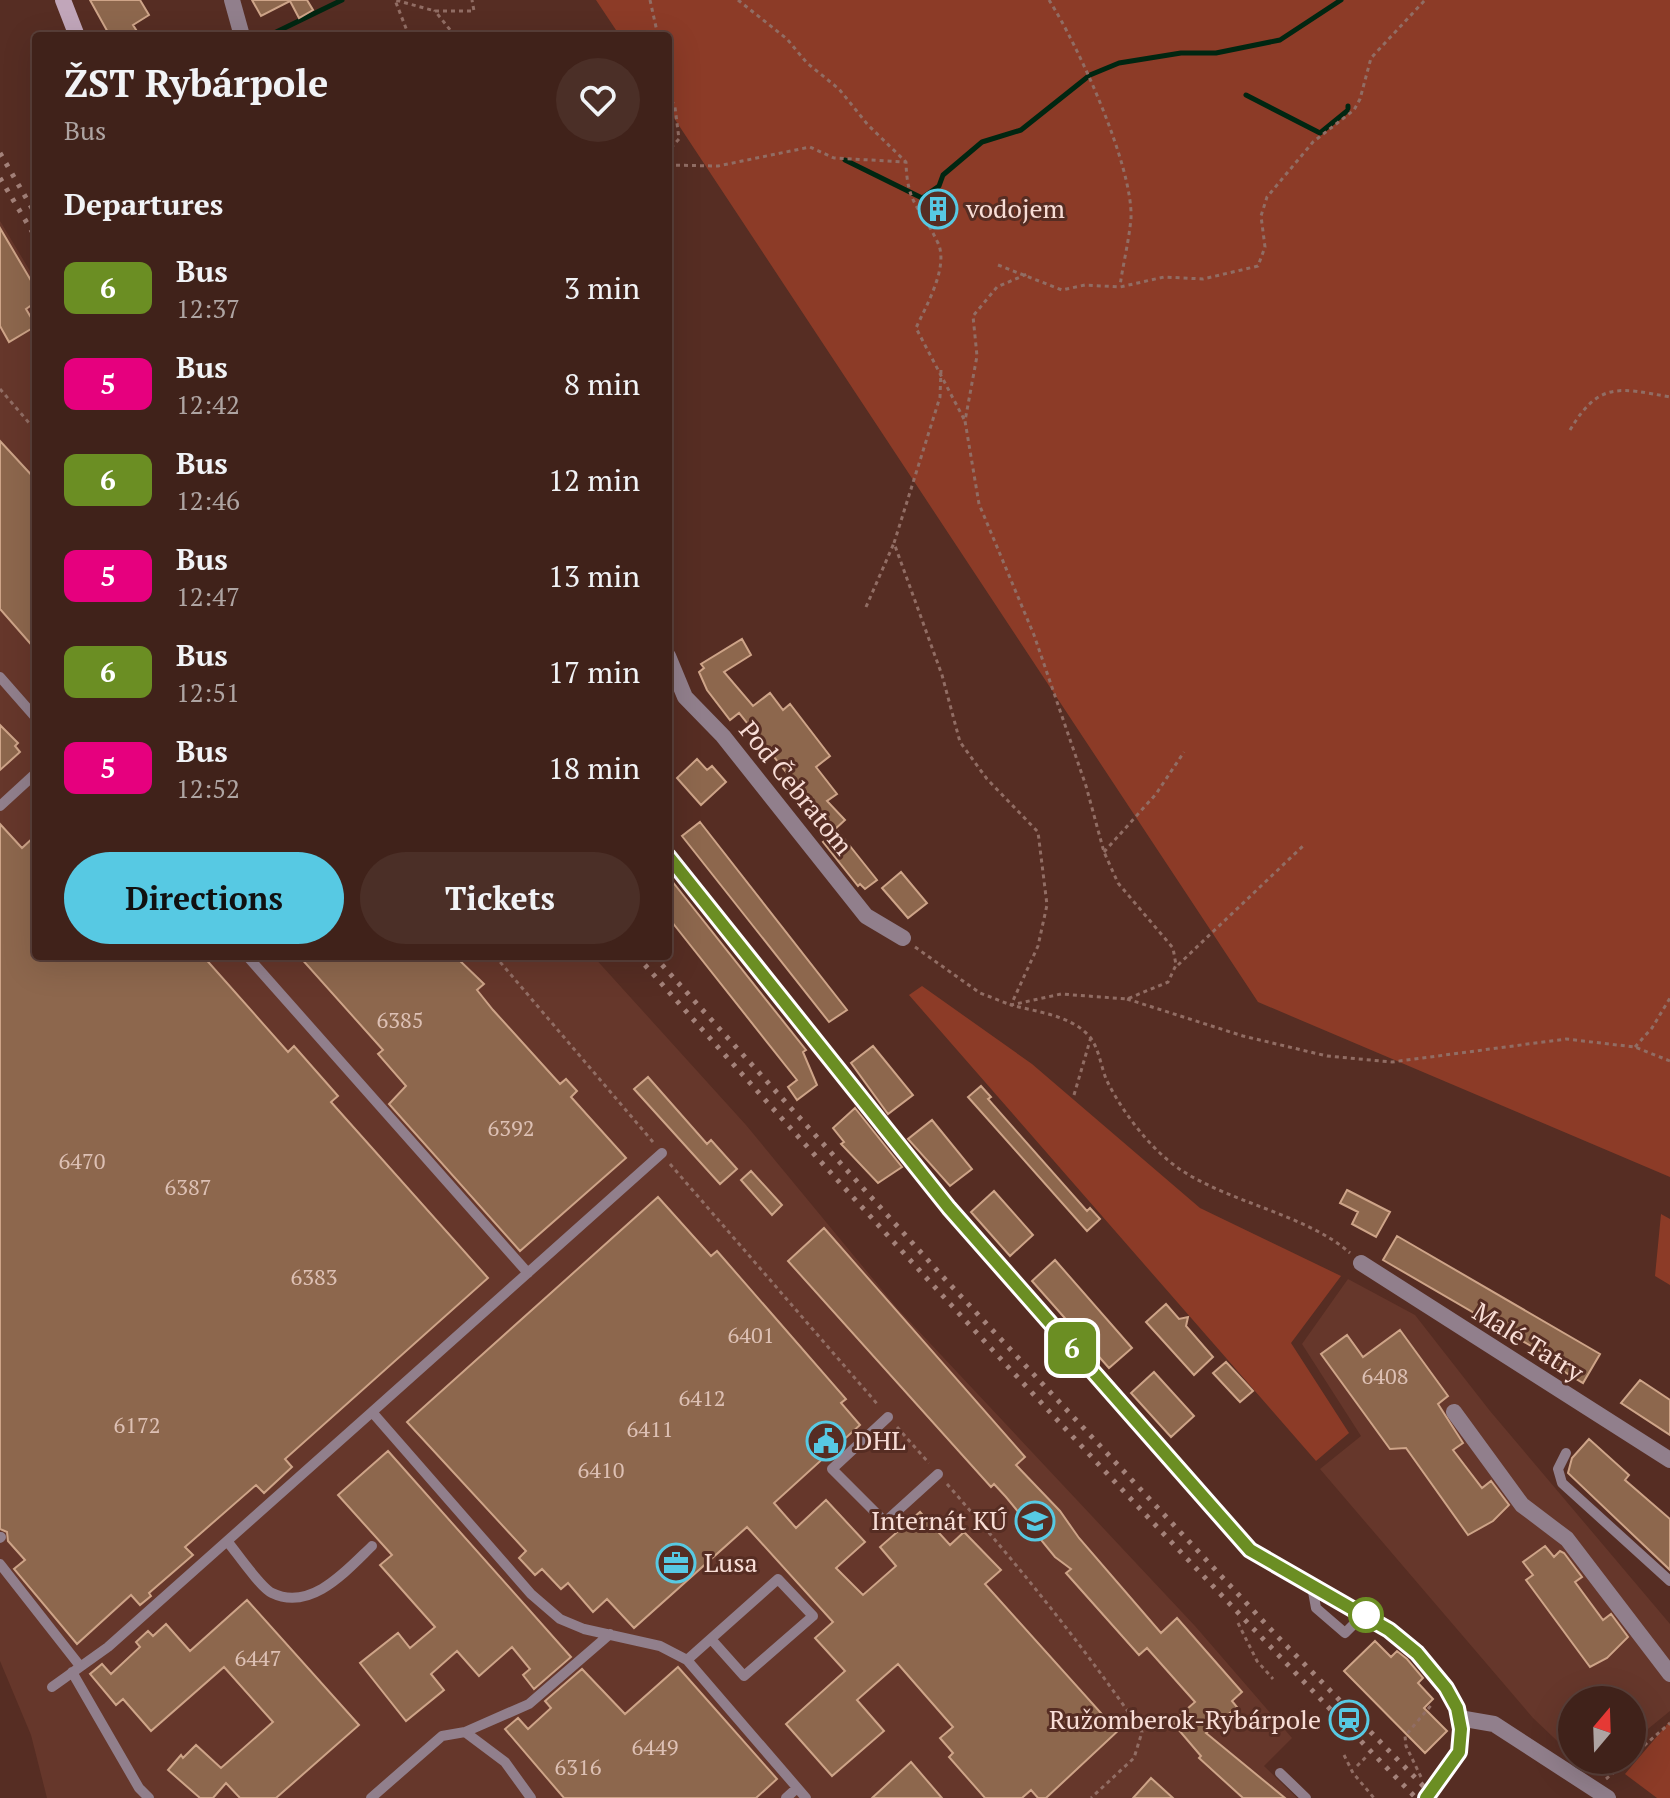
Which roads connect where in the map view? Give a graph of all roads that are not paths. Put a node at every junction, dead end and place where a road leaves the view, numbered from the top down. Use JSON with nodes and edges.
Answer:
{"nodes":[{"id":1,"x":63,"y":0,"type":"edge"},
{"id":2,"x":232,"y":0,"type":"edge"},
{"id":3,"x":75,"y":32,"type":"edge"},
{"id":4,"x":241,"y":32,"type":"edge"},
{"id":5,"x":672,"y":666,"type":"edge"},
{"id":6,"x":0,"y":677,"type":"edge"},
{"id":7,"x":32,"y":713,"type":"edge"},
{"id":8,"x":32,"y":777,"type":"edge"},
{"id":9,"x":0,"y":806,"type":"edge"},
{"id":10,"x":672,"y":861,"type":"edge"},
{"id":11,"x":903,"y":938,"type":"road end"},
{"id":12,"x":251,"y":960,"type":"edge"},
{"id":13,"x":662,"y":1153,"type":"road end"},
{"id":14,"x":1361,"y":1263,"type":"road end"},
{"id":15,"x":528,"y":1273,"type":"junction"},
{"id":16,"x":372,"y":1412,"type":"junction"},
{"id":17,"x":1454,"y":1412,"type":"dead end"},
{"id":18,"x":888,"y":1417,"type":"road end"},
{"id":19,"x":1566,"y":1453,"type":"dead end"},
{"id":20,"x":1670,"y":1460,"type":"edge"},
{"id":21,"x":938,"y":1474,"type":"road end"},
{"id":22,"x":227,"y":1541,"type":"junction"},
{"id":23,"x":372,"y":1546,"type":"dead end"},
{"id":24,"x":0,"y":1564,"type":"edge"},
{"id":25,"x":1670,"y":1581,"type":"edge"},
{"id":26,"x":1312,"y":1586,"type":"junction"},
{"id":27,"x":1364,"y":1614,"type":"junction"},
{"id":28,"x":610,"y":1634,"type":"junction"},
{"id":29,"x":711,"y":1639,"type":"junction"},
{"id":30,"x":687,"y":1660,"type":"junction"},
{"id":31,"x":76,"y":1669,"type":"junction"},
{"id":32,"x":1670,"y":1674,"type":"edge"},
{"id":33,"x":52,"y":1687,"type":"dead end"},
{"id":34,"x":1459,"y":1718,"type":"junction"},
{"id":35,"x":465,"y":1732,"type":"junction"},
{"id":36,"x":1280,"y":1773,"type":"dead end"},
{"id":37,"x":797,"y":1788,"type":"junction"},
{"id":38,"x":1432,"y":1792,"type":"edge"},
{"id":39,"x":1601,"y":1794,"type":"edge"},
{"id":40,"x":149,"y":1798,"type":"edge"},
{"id":41,"x":371,"y":1798,"type":"edge"},
{"id":42,"x":531,"y":1798,"type":"edge"},
{"id":43,"x":786,"y":1798,"type":"edge"},
{"id":44,"x":806,"y":1798,"type":"edge"},
{"id":45,"x":1306,"y":1798,"type":"edge"}],
"edges":[{"from":1,"to":3,"type":"street"},
{"from":2,"to":4,"type":"street"},
{"from":5,"to":11,"type":"street","name":"Pod Čebratom"},
{"from":6,"to":7,"type":"lane"},
{"from":8,"to":9,"type":"lane"},
{"from":10,"to":26,"type":"street"},
{"from":12,"to":15,"type":"lane"},
{"from":13,"to":15,"type":"lane"},
{"from":14,"to":20,"type":"street","name":"Malé Tatry"},
{"from":15,"to":16,"type":"lane"},
{"from":16,"to":22,"type":"lane"},
{"from":16,"to":28,"type":"lane"},
{"from":17,"to":32,"type":"street"},
{"from":18,"to":21,"type":"lane"},
{"from":19,"to":25,"type":"lane"},
{"from":22,"to":23,"type":"lane"},
{"from":22,"to":31,"type":"lane"},
{"from":24,"to":31,"type":"lane"},
{"from":26,"to":27,"type":"street"},
{"from":26,"to":27,"type":"lane"},
{"from":27,"to":34,"type":"street"},
{"from":28,"to":30,"type":"lane"},
{"from":28,"to":35,"type":"lane"},
{"from":29,"to":29,"type":"lane"},
{"from":29,"to":30,"type":"lane"},
{"from":30,"to":37,"type":"lane"},
{"from":31,"to":33,"type":"lane"},
{"from":31,"to":40,"type":"lane"},
{"from":34,"to":38,"type":"street"},
{"from":34,"to":39,"type":"street"},
{"from":35,"to":41,"type":"lane"},
{"from":35,"to":42,"type":"lane"},
{"from":36,"to":45,"type":"lane"},
{"from":37,"to":43,"type":"lane"},
{"from":37,"to":44,"type":"lane"}]}
